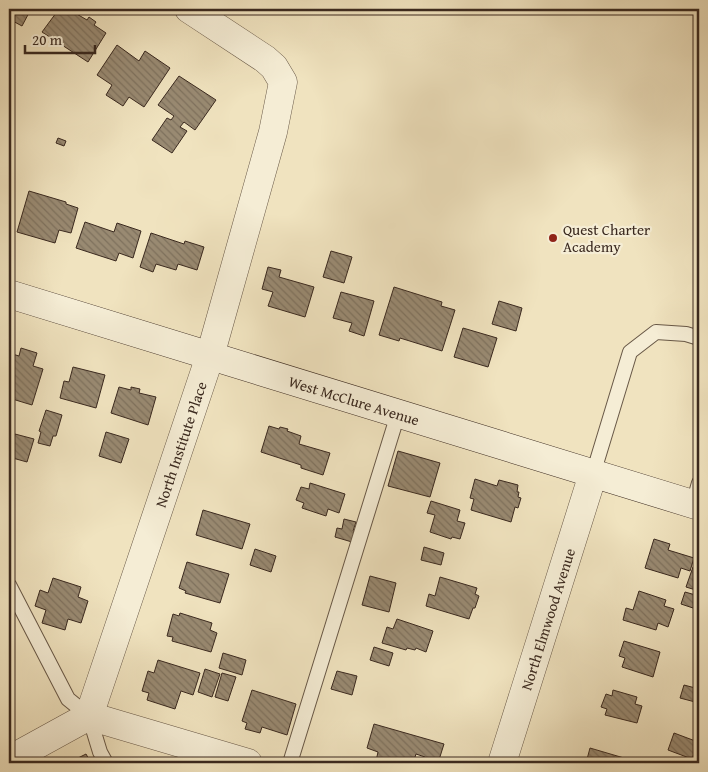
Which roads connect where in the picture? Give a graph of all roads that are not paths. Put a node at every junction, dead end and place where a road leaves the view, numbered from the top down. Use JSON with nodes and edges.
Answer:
{"nodes":[{"id":1,"x":189,"y":9,"type":"edge"},
{"id":2,"x":9,"y":294,"type":"edge"},
{"id":3,"x":699,"y":338,"type":"edge"},
{"id":4,"x":210,"y":356,"type":"junction"},
{"id":5,"x":398,"y":414,"type":"junction"},
{"id":6,"x":593,"y":474,"type":"junction"},
{"id":7,"x":697,"y":498,"type":"edge"},
{"id":8,"x":9,"y":585,"type":"edge"},
{"id":9,"x":89,"y":716,"type":"junction"},
{"id":10,"x":9,"y":760,"type":"edge"},
{"id":11,"x":106,"y":763,"type":"edge"},
{"id":12,"x":248,"y":763,"type":"edge"},
{"id":13,"x":290,"y":763,"type":"edge"},
{"id":14,"x":502,"y":763,"type":"edge"}],
"edges":[{"from":1,"to":4,"type":"street","name":"North Institute Place"},
{"from":2,"to":4,"type":"street","name":"West McClure Avenue"},
{"from":3,"to":6,"type":"lane"},
{"from":4,"to":5,"type":"street","name":"West McClure Avenue"},
{"from":4,"to":9,"type":"street","name":"North Institute Place"},
{"from":5,"to":6,"type":"street","name":"West McClure Avenue"},
{"from":5,"to":13,"type":"lane"},
{"from":6,"to":7,"type":"street","name":"West McClure Avenue"},
{"from":6,"to":14,"type":"street","name":"North Elmwood Avenue"},
{"from":8,"to":9,"type":"lane"},
{"from":9,"to":10,"type":"street"},
{"from":9,"to":11,"type":"lane"},
{"from":9,"to":12,"type":"street"}]}
